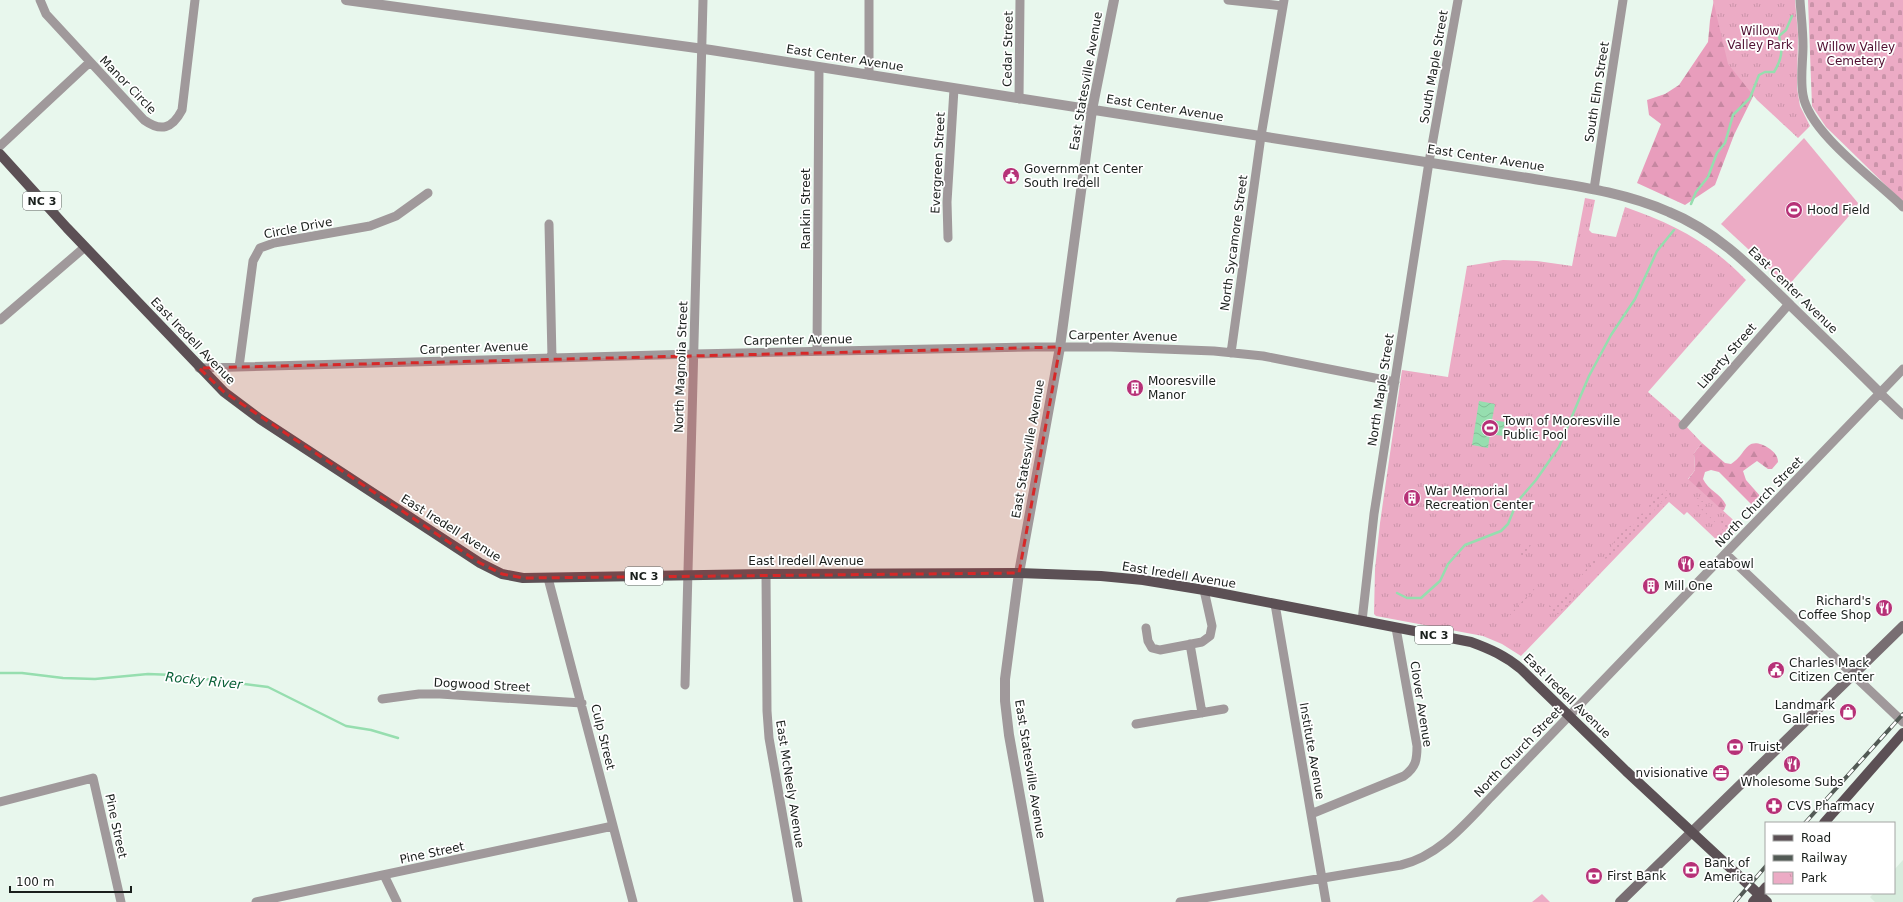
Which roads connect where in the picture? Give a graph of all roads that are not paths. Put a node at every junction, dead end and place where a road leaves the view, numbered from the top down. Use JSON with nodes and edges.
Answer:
{"nodes":[{"id":1,"x":40,"y":0,"type":"edge"},
{"id":2,"x":195,"y":0,"type":"edge"},
{"id":3,"x":346,"y":0,"type":"edge"},
{"id":4,"x":703,"y":0,"type":"edge"},
{"id":5,"x":869,"y":0,"type":"edge"},
{"id":6,"x":1020,"y":0,"type":"edge"},
{"id":7,"x":1114,"y":0,"type":"edge"},
{"id":8,"x":1228,"y":0,"type":"edge"},
{"id":9,"x":1458,"y":0,"type":"edge"},
{"id":10,"x":1623,"y":0,"type":"edge"},
{"id":11,"x":1800,"y":0,"type":"edge"},
{"id":12,"x":1284,"y":3,"type":"edge"},
{"id":13,"x":702,"y":49,"type":"junction"},
{"id":14,"x":90,"y":62,"type":"junction"},
{"id":15,"x":819,"y":67,"type":"junction"},
{"id":16,"x":869,"y":75,"type":"junction"},
{"id":17,"x":954,"y":89,"type":"junction"},
{"id":18,"x":1019,"y":99,"type":"junction"},
{"id":19,"x":1092,"y":110,"type":"junction"},
{"id":20,"x":1261,"y":136,"type":"junction"},
{"id":21,"x":0,"y":146,"type":"edge"},
{"id":22,"x":0,"y":154,"type":"edge"},
{"id":23,"x":1429,"y":162,"type":"junction"},
{"id":24,"x":1594,"y":189,"type":"junction"},
{"id":25,"x":428,"y":193,"type":"dead end"},
{"id":26,"x":1903,"y":207,"type":"edge"},
{"id":27,"x":549,"y":224,"type":"dead end"},
{"id":28,"x":948,"y":238,"type":"dead end"},
{"id":29,"x":84,"y":247,"type":"junction"},
{"id":30,"x":1789,"y":304,"type":"junction"},
{"id":31,"x":0,"y":320,"type":"edge"},
{"id":32,"x":1060,"y":347,"type":"junction"},
{"id":33,"x":817,"y":351,"type":"junction"},
{"id":34,"x":1231,"y":353,"type":"junction"},
{"id":35,"x":694,"y":354,"type":"junction"},
{"id":36,"x":552,"y":358,"type":"junction"},
{"id":37,"x":239,"y":367,"type":"junction"},
{"id":38,"x":199,"y":368,"type":"junction"},
{"id":39,"x":1903,"y":369,"type":"edge"},
{"id":40,"x":1395,"y":382,"type":"junction"},
{"id":41,"x":1880,"y":393,"type":"junction"},
{"id":42,"x":1903,"y":415,"type":"edge"},
{"id":43,"x":1683,"y":425,"type":"dead end"},
{"id":44,"x":1726,"y":554,"type":"junction"},
{"id":45,"x":1019,"y":573,"type":"junction"},
{"id":46,"x":766,"y":574,"type":"junction"},
{"id":47,"x":687,"y":575,"type":"junction"},
{"id":48,"x":548,"y":578,"type":"junction"},
{"id":49,"x":1204,"y":590,"type":"junction"},
{"id":50,"x":1275,"y":604,"type":"junction"},
{"id":51,"x":1362,"y":621,"type":"junction"},
{"id":52,"x":1903,"y":626,"type":"edge"},
{"id":53,"x":1146,"y":628,"type":"dead end"},
{"id":54,"x":1396,"y":628,"type":"junction"},
{"id":55,"x":1190,"y":644,"type":"junction"},
{"id":56,"x":1853,"y":674,"type":"junction"},
{"id":57,"x":685,"y":685,"type":"dead end"},
{"id":58,"x":382,"y":699,"type":"dead end"},
{"id":59,"x":582,"y":702,"type":"junction"},
{"id":60,"x":1224,"y":709,"type":"dead end"},
{"id":61,"x":1202,"y":713,"type":"junction"},
{"id":62,"x":1569,"y":717,"type":"junction"},
{"id":63,"x":1903,"y":722,"type":"edge"},
{"id":64,"x":1136,"y":724,"type":"dead end"},
{"id":65,"x":1903,"y":733,"type":"edge"},
{"id":66,"x":0,"y":802,"type":"edge"},
{"id":67,"x":1311,"y":814,"type":"junction"},
{"id":68,"x":1825,"y":822,"type":"edge"},
{"id":69,"x":613,"y":826,"type":"junction"},
{"id":70,"x":1691,"y":832,"type":"junction"},
{"id":71,"x":384,"y":875,"type":"junction"},
{"id":72,"x":1322,"y":879,"type":"junction"},
{"id":73,"x":1765,"y":889,"type":"edge"},
{"id":74,"x":1759,"y":900,"type":"edge"},
{"id":75,"x":121,"y":902,"type":"edge"},
{"id":76,"x":256,"y":902,"type":"edge"},
{"id":77,"x":397,"y":902,"type":"edge"},
{"id":78,"x":633,"y":902,"type":"edge"},
{"id":79,"x":798,"y":902,"type":"edge"},
{"id":80,"x":1039,"y":902,"type":"edge"},
{"id":81,"x":1180,"y":902,"type":"edge"},
{"id":82,"x":1326,"y":902,"type":"edge"},
{"id":83,"x":1620,"y":902,"type":"edge"}],
"edges":[{"from":1,"to":14,"type":"street","name":"Manor Circle"},
{"from":2,"to":14,"type":"street","name":"Manor Circle"},
{"from":3,"to":13,"type":"street","name":"East Center Avenue"},
{"from":4,"to":13,"type":"street","name":"North Magnolia Street"},
{"from":5,"to":16,"type":"street"},
{"from":6,"to":18,"type":"street","name":"Cedar Street"},
{"from":7,"to":19,"type":"street","name":"East Statesville Avenue"},
{"from":8,"to":12,"type":"street"},
{"from":9,"to":23,"type":"street","name":"South Maple Street"},
{"from":10,"to":24,"type":"street","name":"South Elm Street"},
{"from":11,"to":26,"type":"street"},
{"from":12,"to":20,"type":"street","name":"North Sycamore Street"},
{"from":13,"to":15,"type":"street","name":"East Center Avenue"},
{"from":13,"to":35,"type":"street","name":"North Magnolia Street"},
{"from":14,"to":21,"type":"street"},
{"from":15,"to":16,"type":"street","name":"East Center Avenue"},
{"from":15,"to":33,"type":"street","name":"Rankin Street"},
{"from":16,"to":17,"type":"street","name":"East Center Avenue"},
{"from":17,"to":18,"type":"street","name":"East Center Avenue"},
{"from":17,"to":28,"type":"street","name":"Evergreen Street"},
{"from":18,"to":19,"type":"street","name":"East Center Avenue"},
{"from":19,"to":20,"type":"street","name":"East Center Avenue"},
{"from":19,"to":32,"type":"street","name":"East Statesville Avenue"},
{"from":20,"to":23,"type":"street","name":"East Center Avenue"},
{"from":20,"to":34,"type":"street","name":"North Sycamore Street"},
{"from":22,"to":29,"type":"main road","name":"East Iredell Avenue","number":"NC 3"},
{"from":23,"to":24,"type":"street","name":"East Center Avenue"},
{"from":23,"to":40,"type":"street","name":"North Maple Street"},
{"from":24,"to":30,"type":"street","name":"East Center Avenue"},
{"from":25,"to":37,"type":"street","name":"Circle Drive"},
{"from":27,"to":36,"type":"street"},
{"from":29,"to":31,"type":"street"},
{"from":29,"to":38,"type":"main road","name":"East Iredell Avenue","number":"NC 3"},
{"from":30,"to":41,"type":"street","name":"East Center Avenue"},
{"from":30,"to":43,"type":"street","name":"Liberty Street"},
{"from":32,"to":33,"type":"street","name":"Carpenter Avenue"},
{"from":32,"to":34,"type":"street","name":"Carpenter Avenue"},
{"from":32,"to":45,"type":"street","name":"East Statesville Avenue"},
{"from":33,"to":35,"type":"street","name":"Carpenter Avenue"},
{"from":34,"to":40,"type":"street","name":"Carpenter Avenue"},
{"from":35,"to":36,"type":"street","name":"Carpenter Avenue"},
{"from":35,"to":47,"type":"street","name":"North Magnolia Street"},
{"from":36,"to":37,"type":"street","name":"Carpenter Avenue"},
{"from":37,"to":38,"type":"street","name":"Carpenter Avenue"},
{"from":38,"to":48,"type":"main road","name":"East Iredell Avenue","number":"NC 3"},
{"from":39,"to":41,"type":"street","name":"North Church Street"},
{"from":40,"to":51,"type":"street","name":"North Maple Street"},
{"from":41,"to":42,"type":"street","name":"East Center Avenue"},
{"from":41,"to":44,"type":"street","name":"North Church Street"},
{"from":44,"to":56,"type":"street"},
{"from":44,"to":62,"type":"street","name":"North Church Street"},
{"from":45,"to":46,"type":"main road","name":"East Iredell Avenue","number":"NC 3"},
{"from":45,"to":49,"type":"main road","name":"East Iredell Avenue","number":"NC 3"},
{"from":45,"to":80,"type":"street","name":"East Statesville Avenue"},
{"from":46,"to":47,"type":"main road","name":"East Iredell Avenue","number":"NC 3"},
{"from":46,"to":79,"type":"street","name":"East McNeely Avenue"},
{"from":47,"to":48,"type":"main road","name":"East Iredell Avenue","number":"NC 3"},
{"from":47,"to":57,"type":"street","name":"North Magnolia Street"},
{"from":48,"to":59,"type":"street","name":"Culp Street"},
{"from":49,"to":50,"type":"main road","name":"East Iredell Avenue","number":"NC 3"},
{"from":49,"to":55,"type":"street"},
{"from":50,"to":51,"type":"main road","name":"East Iredell Avenue","number":"NC 3"},
{"from":50,"to":67,"type":"street","name":"Institute Avenue"},
{"from":51,"to":54,"type":"main road","name":"East Iredell Avenue","number":"NC 3"},
{"from":52,"to":56,"type":"main road"},
{"from":53,"to":55,"type":"street"},
{"from":54,"to":62,"type":"main road","name":"East Iredell Avenue","number":"NC 3"},
{"from":54,"to":67,"type":"street","name":"Clover Avenue"},
{"from":55,"to":61,"type":"street"},
{"from":56,"to":63,"type":"street"},
{"from":56,"to":70,"type":"main road"},
{"from":58,"to":59,"type":"street","name":"Dogwood Street"},
{"from":59,"to":69,"type":"street","name":"Culp Street"},
{"from":60,"to":61,"type":"street"},
{"from":61,"to":64,"type":"street"},
{"from":62,"to":70,"type":"main road","name":"East Iredell Avenue","number":"NC 3"},
{"from":62,"to":72,"type":"street","name":"North Church Street"},
{"from":65,"to":68,"type":"main road"},
{"from":66,"to":75,"type":"street","name":"Pine Street"},
{"from":67,"to":72,"type":"street","name":"Institute Avenue"},
{"from":69,"to":71,"type":"street","name":"Pine Street"},
{"from":69,"to":78,"type":"street","name":"Culp Street"},
{"from":70,"to":74,"type":"main road","number":"NC 3"},
{"from":70,"to":83,"type":"main road"},
{"from":71,"to":76,"type":"street","name":"Pine Street"},
{"from":71,"to":77,"type":"street"},
{"from":72,"to":81,"type":"street","name":"North Church Street"},
{"from":72,"to":82,"type":"street","name":"Institute Avenue"},
{"from":73,"to":74,"type":"main road"}]}
